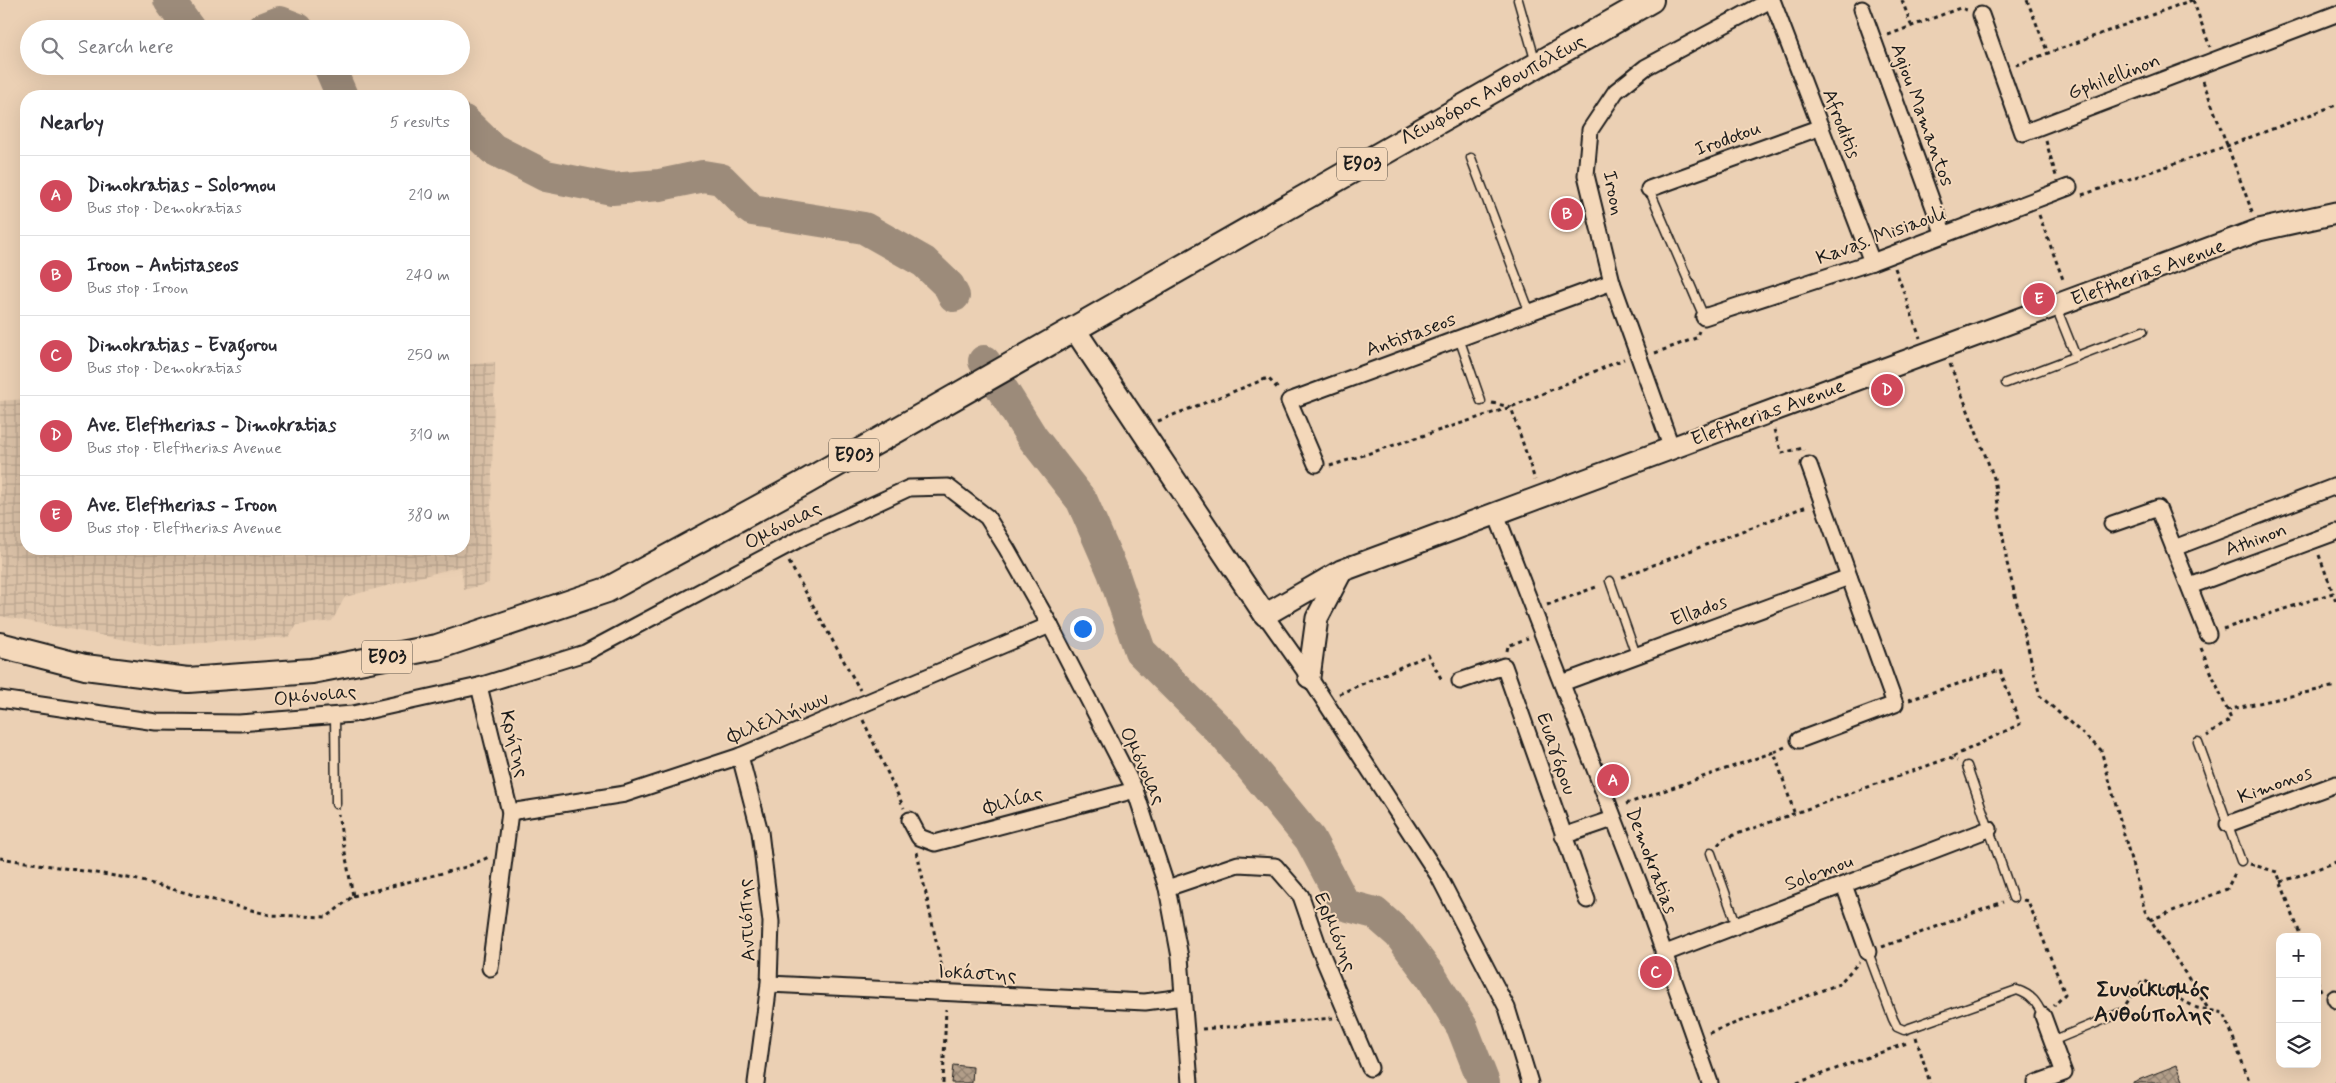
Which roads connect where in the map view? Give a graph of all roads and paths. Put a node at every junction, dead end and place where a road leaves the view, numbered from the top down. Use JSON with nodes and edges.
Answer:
{"nodes":[{"id":1,"x":1518,"y":0,"type":"edge"},
{"id":2,"x":1651,"y":0,"type":"edge"},
{"id":3,"x":1772,"y":0,"type":"edge"},
{"id":4,"x":1902,"y":0,"type":"edge"},
{"id":5,"x":2027,"y":0,"type":"edge"},
{"id":6,"x":2192,"y":0,"type":"edge"},
{"id":7,"x":1862,"y":9,"type":"dead end"},
{"id":8,"x":2336,"y":14,"type":"edge"},
{"id":9,"x":1981,"y":15,"type":"joint"},
{"id":10,"x":1911,"y":25,"type":"junction"},
{"id":11,"x":1874,"y":41,"type":"junction"},
{"id":12,"x":2048,"y":53,"type":"junction"},
{"id":13,"x":2215,"y":60,"type":"junction"},
{"id":14,"x":1537,"y":65,"type":"junction"},
{"id":15,"x":2198,"y":66,"type":"junction"},
{"id":16,"x":2001,"y":70,"type":"junction"},
{"id":17,"x":2336,"y":105,"type":"edge"},
{"id":18,"x":2042,"y":126,"type":"junction"},
{"id":19,"x":1821,"y":127,"type":"junction"},
{"id":20,"x":2227,"y":146,"type":"junction"},
{"id":21,"x":1471,"y":158,"type":"dead end"},
{"id":22,"x":1649,"y":189,"type":"joint"},
{"id":23,"x":2064,"y":189,"type":"junction"},
{"id":24,"x":2033,"y":201,"type":"junction"},
{"id":25,"x":2336,"y":213,"type":"edge"},
{"id":26,"x":2259,"y":230,"type":"junction"},
{"id":27,"x":1944,"y":235,"type":"junction"},
{"id":28,"x":1890,"y":255,"type":"junction"},
{"id":29,"x":1872,"y":262,"type":"junction"},
{"id":30,"x":1612,"y":282,"type":"junction"},
{"id":31,"x":2064,"y":304,"type":"junction"},
{"id":32,"x":1530,"y":313,"type":"junction"},
{"id":33,"x":1704,"y":317,"type":"junction"},
{"id":34,"x":1075,"y":330,"type":"junction"},
{"id":35,"x":2142,"y":331,"type":"dead end"},
{"id":36,"x":1459,"y":338,"type":"junction"},
{"id":37,"x":1935,"y":351,"type":"junction"},
{"id":38,"x":1639,"y":356,"type":"junction"},
{"id":39,"x":2076,"y":357,"type":"junction"},
{"id":40,"x":2006,"y":383,"type":"dead end"},
{"id":41,"x":1289,"y":401,"type":"junction"},
{"id":42,"x":1482,"y":401,"type":"joint"},
{"id":43,"x":1511,"y":407,"type":"junction"},
{"id":44,"x":1767,"y":414,"type":"junction"},
{"id":45,"x":1142,"y":427,"type":"junction"},
{"id":46,"x":1672,"y":449,"type":"junction"},
{"id":47,"x":1316,"y":464,"type":"joint"},
{"id":48,"x":1809,"y":466,"type":"joint"},
{"id":49,"x":2336,"y":486,"type":"edge"},
{"id":50,"x":1540,"y":498,"type":"junction"},
{"id":51,"x":1822,"y":501,"type":"junction"},
{"id":52,"x":1496,"y":514,"type":"junction"},
{"id":53,"x":2112,"y":524,"type":"dead end"},
{"id":54,"x":2336,"y":532,"type":"edge"},
{"id":55,"x":2314,"y":540,"type":"junction"},
{"id":56,"x":781,"y":548,"type":"junction"},
{"id":57,"x":2174,"y":548,"type":"junction"},
{"id":58,"x":1341,"y":571,"type":"junction"},
{"id":59,"x":1849,"y":577,"type":"junction"},
{"id":60,"x":1610,"y":581,"type":"junction"},
{"id":61,"x":2190,"y":586,"type":"junction"},
{"id":62,"x":2334,"y":593,"type":"junction"},
{"id":63,"x":2336,"y":600,"type":"edge"},
{"id":64,"x":1534,"y":610,"type":"junction"},
{"id":65,"x":1265,"y":615,"type":"junction"},
{"id":66,"x":1050,"y":625,"type":"junction"},
{"id":67,"x":1543,"y":631,"type":"junction"},
{"id":68,"x":2208,"y":634,"type":"junction"},
{"id":69,"x":0,"y":645,"type":"edge"},
{"id":70,"x":1636,"y":655,"type":"junction"},
{"id":71,"x":1504,"y":666,"type":"junction"},
{"id":72,"x":1309,"y":677,"type":"junction"},
{"id":73,"x":1460,"y":681,"type":"joint"},
{"id":74,"x":1562,"y":683,"type":"junction"},
{"id":75,"x":479,"y":686,"type":"junction"},
{"id":76,"x":2336,"y":686,"type":"edge"},
{"id":77,"x":0,"y":698,"type":"edge"},
{"id":78,"x":1325,"y":700,"type":"junction"},
{"id":79,"x":1895,"y":704,"type":"junction"},
{"id":80,"x":863,"y":706,"type":"junction"},
{"id":81,"x":2227,"y":710,"type":"junction"},
{"id":82,"x":335,"y":716,"type":"junction"},
{"id":83,"x":1799,"y":740,"type":"joint"},
{"id":84,"x":2198,"y":742,"type":"joint"},
{"id":85,"x":1774,"y":752,"type":"junction"},
{"id":86,"x":740,"y":756,"type":"junction"},
{"id":87,"x":1949,"y":758,"type":"junction"},
{"id":88,"x":1967,"y":766,"type":"joint"},
{"id":89,"x":2336,"y":784,"type":"edge"},
{"id":90,"x":1135,"y":790,"type":"junction"},
{"id":91,"x":336,"y":804,"type":"joint"},
{"id":92,"x":510,"y":812,"type":"junction"},
{"id":93,"x":1794,"y":812,"type":"junction"},
{"id":94,"x":1612,"y":814,"type":"junction"},
{"id":95,"x":910,"y":820,"type":"junction"},
{"id":96,"x":2228,"y":824,"type":"junction"},
{"id":97,"x":1989,"y":829,"type":"junction"},
{"id":98,"x":1563,"y":836,"type":"junction"},
{"id":99,"x":505,"y":849,"type":"junction"},
{"id":100,"x":1711,"y":853,"type":"joint"},
{"id":101,"x":0,"y":858,"type":"edge"},
{"id":102,"x":2242,"y":861,"type":"junction"},
{"id":103,"x":2336,"y":862,"type":"edge"},
{"id":104,"x":2281,"y":882,"type":"junction"},
{"id":105,"x":1844,"y":884,"type":"junction"},
{"id":106,"x":1167,"y":888,"type":"junction"},
{"id":107,"x":353,"y":896,"type":"junction"},
{"id":108,"x":2013,"y":898,"type":"junction"},
{"id":109,"x":1586,"y":900,"type":"dead end"},
{"id":110,"x":2150,"y":920,"type":"junction"},
{"id":111,"x":1736,"y":926,"type":"junction"},
{"id":112,"x":2300,"y":933,"type":"edge"},
{"id":113,"x":1868,"y":952,"type":"junction"},
{"id":114,"x":1663,"y":954,"type":"junction"},
{"id":115,"x":490,"y":968,"type":"dead end"},
{"id":116,"x":769,"y":984,"type":"junction"},
{"id":117,"x":947,"y":992,"type":"junction"},
{"id":118,"x":1183,"y":997,"type":"junction"},
{"id":119,"x":2209,"y":1010,"type":"junction"},
{"id":120,"x":2120,"y":1013,"type":"joint"},
{"id":121,"x":2043,"y":1016,"type":"junction"},
{"id":122,"x":1348,"y":1017,"type":"junction"},
{"id":123,"x":1913,"y":1026,"type":"junction"},
{"id":124,"x":1186,"y":1030,"type":"junction"},
{"id":125,"x":1694,"y":1039,"type":"junction"},
{"id":126,"x":1917,"y":1039,"type":"junction"},
{"id":127,"x":2052,"y":1041,"type":"junction"},
{"id":128,"x":1370,"y":1068,"type":"dead end"},
{"id":129,"x":756,"y":1083,"type":"edge"},
{"id":130,"x":943,"y":1083,"type":"edge"},
{"id":131,"x":1190,"y":1083,"type":"edge"},
{"id":132,"x":1530,"y":1083,"type":"edge"},
{"id":133,"x":1710,"y":1083,"type":"edge"},
{"id":134,"x":1797,"y":1083,"type":"edge"},
{"id":135,"x":1930,"y":1083,"type":"edge"},
{"id":136,"x":2036,"y":1083,"type":"edge"},
{"id":137,"x":2250,"y":1083,"type":"edge"}],
"edges":[{"from":1,"to":14,"type":"lane"},
{"from":2,"to":14,"type":"main road","name":"Λεωφόρος Ανθουπόλεως","number":"E903"},
{"from":3,"to":19,"type":"street","name":"Afroditis"},
{"from":3,"to":30,"type":"street","name":"Iroon"},
{"from":4,"to":10,"type":"path"},
{"from":5,"to":12,"type":"path"},
{"from":6,"to":12,"type":"path"},
{"from":6,"to":13,"type":"path"},
{"from":7,"to":11,"type":"street","name":"Agiou Mamantos"},
{"from":8,"to":13,"type":"street","name":"Gphilellinon"},
{"from":9,"to":10,"type":"path"},
{"from":9,"to":16,"type":"street","name":"Gphilellinon"},
{"from":10,"to":11,"type":"path"},
{"from":11,"to":27,"type":"street","name":"Agiou Mamantos"},
{"from":12,"to":16,"type":"path"},
{"from":13,"to":15,"type":"street","name":"Gphilellinon"},
{"from":14,"to":34,"type":"main road","name":"Λεωφόρος Ανθουπόλεως","number":"E903"},
{"from":15,"to":18,"type":"street","name":"Gphilellinon"},
{"from":15,"to":20,"type":"path"},
{"from":16,"to":18,"type":"street","name":"Gphilellinon"},
{"from":17,"to":20,"type":"path"},
{"from":18,"to":23,"type":"path"},
{"from":19,"to":22,"type":"street","name":"Irodotou"},
{"from":19,"to":29,"type":"street","name":"Afroditis"},
{"from":20,"to":23,"type":"path"},
{"from":20,"to":26,"type":"path"},
{"from":21,"to":32,"type":"lane"},
{"from":22,"to":33,"type":"lane"},
{"from":23,"to":24,"type":"street","name":"Kavas. Misiaouli"},
{"from":24,"to":27,"type":"street","name":"Kavas. Misiaouli"},
{"from":24,"to":31,"type":"path"},
{"from":25,"to":26,"type":"main road","name":"Eleftherias Avenue"},
{"from":26,"to":31,"type":"main road","name":"Eleftherias Avenue"},
{"from":27,"to":28,"type":"street","name":"Kavas. Misiaouli"},
{"from":28,"to":29,"type":"street","name":"Kavas. Misiaouli"},
{"from":28,"to":37,"type":"path"},
{"from":29,"to":33,"type":"street","name":"Kavas. Misiaouli"},
{"from":30,"to":32,"type":"street","name":"Antistaseos"},
{"from":30,"to":38,"type":"street","name":"Iroon"},
{"from":31,"to":37,"type":"main road","name":"Eleftherias Avenue"},
{"from":31,"to":39,"type":"lane"},
{"from":32,"to":36,"type":"street","name":"Antistaseos"},
{"from":33,"to":38,"type":"path"},
{"from":34,"to":45,"type":"main road"},
{"from":34,"to":69,"type":"main road","number":"E903"},
{"from":35,"to":39,"type":"lane"},
{"from":36,"to":41,"type":"street","name":"Antistaseos"},
{"from":36,"to":42,"type":"lane"},
{"from":37,"to":44,"type":"main road","name":"Eleftherias Avenue"},
{"from":37,"to":110,"type":"path"},
{"from":38,"to":43,"type":"path"},
{"from":38,"to":46,"type":"street","name":"Iroon"},
{"from":39,"to":40,"type":"lane"},
{"from":41,"to":45,"type":"path"},
{"from":41,"to":47,"type":"street"},
{"from":42,"to":43,"type":"path"},
{"from":43,"to":47,"type":"path"},
{"from":43,"to":50,"type":"path"},
{"from":44,"to":46,"type":"main road","name":"Eleftherias Avenue"},
{"from":44,"to":48,"type":"path"},
{"from":45,"to":65,"type":"main road"},
{"from":46,"to":50,"type":"main road","name":"Eleftherias Avenue"},
{"from":48,"to":51,"type":"street"},
{"from":49,"to":57,"type":"street"},
{"from":50,"to":52,"type":"main road","name":"Eleftherias Avenue"},
{"from":51,"to":59,"type":"street"},
{"from":51,"to":60,"type":"path"},
{"from":52,"to":58,"type":"main road","name":"Eleftherias Avenue"},
{"from":52,"to":64,"type":"street","name":"Demokratias"},
{"from":53,"to":57,"type":"street"},
{"from":54,"to":55,"type":"street","name":"Athinon"},
{"from":55,"to":61,"type":"street","name":"Athinon"},
{"from":55,"to":62,"type":"path"},
{"from":56,"to":66,"type":"street","name":"Ομόνοιας"},
{"from":56,"to":75,"type":"street","name":"Ομόνοιας"},
{"from":56,"to":80,"type":"path"},
{"from":57,"to":61,"type":"street"},
{"from":58,"to":65,"type":"main road","name":"Eleftherias Avenue"},
{"from":58,"to":72,"type":"main road"},
{"from":59,"to":70,"type":"street","name":"Ellados"},
{"from":59,"to":79,"type":"street"},
{"from":60,"to":64,"type":"path"},
{"from":60,"to":70,"type":"lane"},
{"from":61,"to":68,"type":"street"},
{"from":62,"to":63,"type":"path"},
{"from":62,"to":68,"type":"path"},
{"from":64,"to":67,"type":"street","name":"Demokratias"},
{"from":65,"to":72,"type":"street"},
{"from":66,"to":80,"type":"street","name":"Φιλελλήνων"},
{"from":66,"to":90,"type":"street","name":"Ομόνοιας"},
{"from":67,"to":71,"type":"path"},
{"from":67,"to":74,"type":"street","name":"Demokratias"},
{"from":68,"to":81,"type":"path"},
{"from":70,"to":74,"type":"street","name":"Ellados"},
{"from":71,"to":73,"type":"street"},
{"from":71,"to":98,"type":"street","name":"Ευαγόρου"},
{"from":72,"to":78,"type":"street"},
{"from":73,"to":78,"type":"path"},
{"from":74,"to":94,"type":"street","name":"Demokratias"},
{"from":75,"to":82,"type":"street","name":"Ομόνοιας"},
{"from":75,"to":92,"type":"street","name":"Κρήτης"},
{"from":76,"to":81,"type":"path"},
{"from":77,"to":82,"type":"street","name":"Ομόνοιας"},
{"from":78,"to":132,"type":"street"},
{"from":79,"to":83,"type":"street"},
{"from":79,"to":87,"type":"path"},
{"from":80,"to":86,"type":"street","name":"Φιλελλήνων"},
{"from":80,"to":95,"type":"path"},
{"from":81,"to":84,"type":"path"},
{"from":82,"to":91,"type":"lane"},
{"from":83,"to":85,"type":"path"},
{"from":84,"to":96,"type":"lane"},
{"from":85,"to":93,"type":"path"},
{"from":85,"to":94,"type":"path"},
{"from":86,"to":92,"type":"street","name":"Φιλελλήνων"},
{"from":86,"to":116,"type":"street","name":"Αντιόπης"},
{"from":87,"to":88,"type":"path"},
{"from":87,"to":93,"type":"path"},
{"from":88,"to":97,"type":"lane"},
{"from":89,"to":96,"type":"street","name":"Kimonos"},
{"from":90,"to":95,"type":"street","name":"Φιλίας"},
{"from":90,"to":106,"type":"street","name":"Ομόνοιας"},
{"from":91,"to":107,"type":"path"},
{"from":92,"to":99,"type":"street"},
{"from":93,"to":100,"type":"path"},
{"from":94,"to":98,"type":"street"},
{"from":94,"to":114,"type":"street","name":"Demokratias"},
{"from":95,"to":117,"type":"path"},
{"from":96,"to":102,"type":"lane"},
{"from":97,"to":105,"type":"street","name":"Solomou"},
{"from":97,"to":108,"type":"lane"},
{"from":98,"to":109,"type":"street","name":"Ευαγόρου"},
{"from":99,"to":107,"type":"path"},
{"from":99,"to":115,"type":"street"},
{"from":100,"to":111,"type":"lane"},
{"from":101,"to":107,"type":"path"},
{"from":102,"to":104,"type":"path"},
{"from":102,"to":110,"type":"path"},
{"from":103,"to":104,"type":"path"},
{"from":104,"to":112,"type":"path"},
{"from":105,"to":111,"type":"street","name":"Solomou"},
{"from":105,"to":113,"type":"street"},
{"from":106,"to":118,"type":"street","name":"Ομόνοιας"},
{"from":106,"to":122,"type":"street","name":"Ερμιόνης"},
{"from":108,"to":113,"type":"path"},
{"from":108,"to":121,"type":"path"},
{"from":110,"to":119,"type":"path"},
{"from":111,"to":114,"type":"street","name":"Solomou"},
{"from":113,"to":123,"type":"lane"},
{"from":113,"to":125,"type":"path"},
{"from":114,"to":125,"type":"street","name":"Demokratias"},
{"from":116,"to":117,"type":"street","name":"Ιοκάστης"},
{"from":116,"to":129,"type":"street","name":"Αντιόπης"},
{"from":117,"to":118,"type":"street","name":"Ιοκάστης"},
{"from":117,"to":130,"type":"path"},
{"from":118,"to":124,"type":"street","name":"Ομόνοιας"},
{"from":119,"to":120,"type":"path"},
{"from":119,"to":137,"type":"path"},
{"from":120,"to":127,"type":"lane"},
{"from":121,"to":123,"type":"lane"},
{"from":121,"to":127,"type":"street"},
{"from":122,"to":124,"type":"path"},
{"from":122,"to":128,"type":"street","name":"Ερμιόνης"},
{"from":123,"to":126,"type":"path"},
{"from":124,"to":131,"type":"street","name":"Ομόνοιας"},
{"from":125,"to":133,"type":"street","name":"Demokratias"},
{"from":126,"to":134,"type":"path"},
{"from":126,"to":135,"type":"path"},
{"from":127,"to":136,"type":"street"}]}
